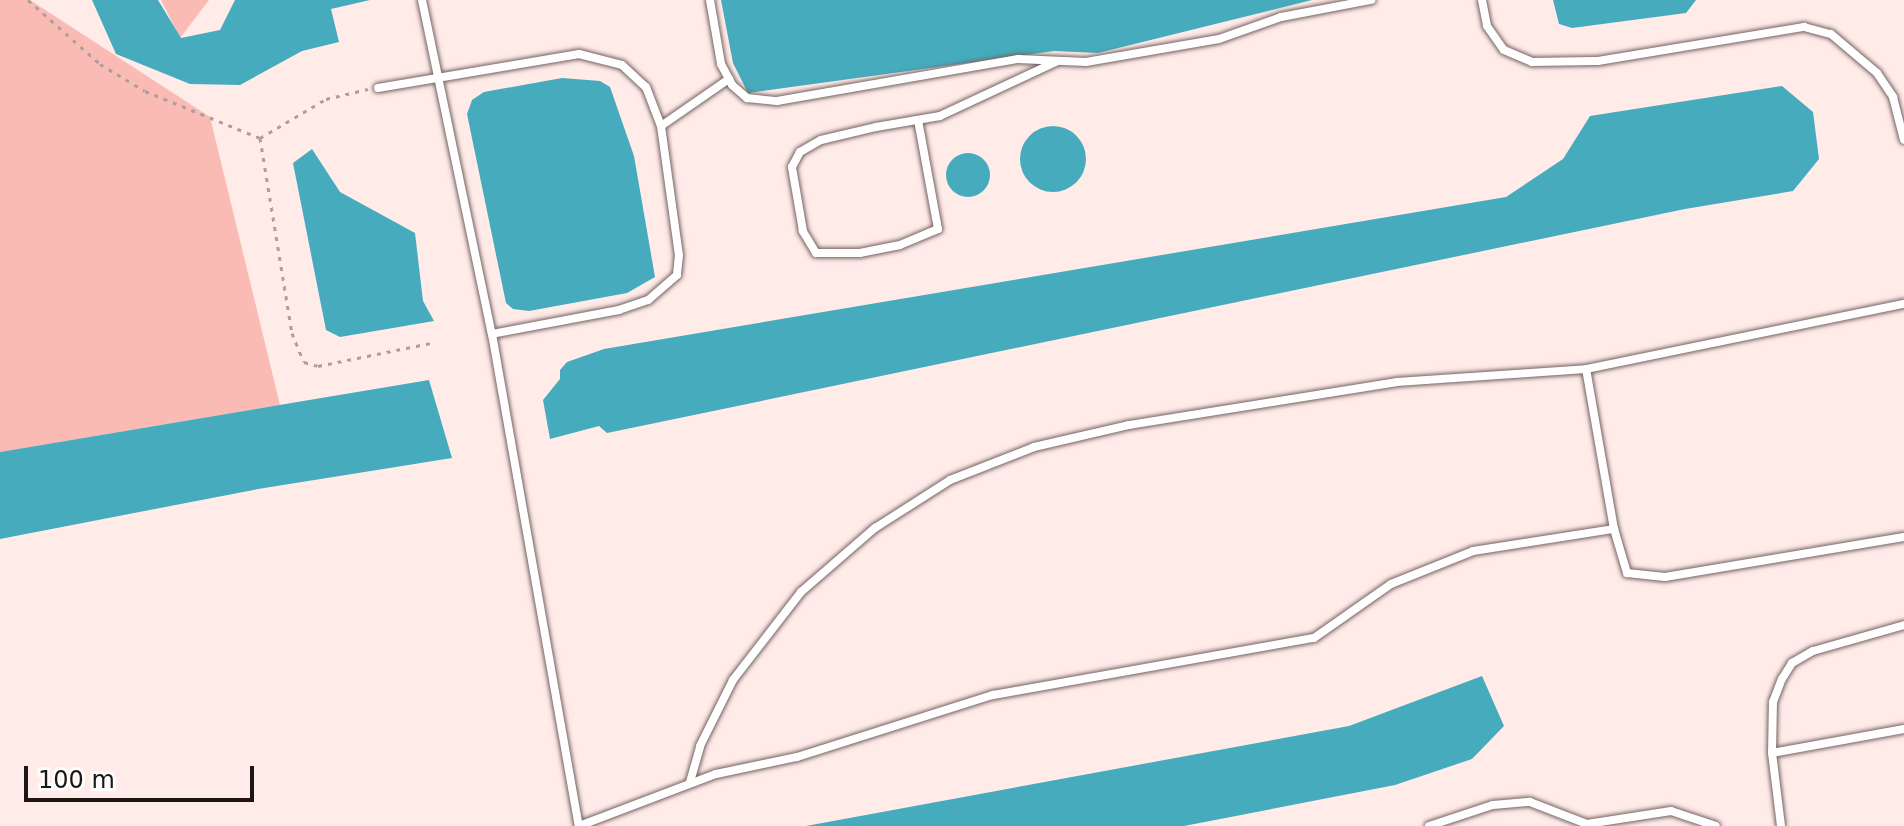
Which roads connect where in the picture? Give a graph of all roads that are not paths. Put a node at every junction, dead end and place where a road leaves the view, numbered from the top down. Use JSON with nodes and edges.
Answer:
{"nodes":[{"id":1,"x":422,"y":0,"type":"edge"},
{"id":2,"x":710,"y":0,"type":"edge"},
{"id":3,"x":1371,"y":0,"type":"edge"},
{"id":4,"x":1482,"y":0,"type":"edge"},
{"id":5,"x":1059,"y":60,"type":"junction"},
{"id":6,"x":442,"y":78,"type":"junction"},
{"id":7,"x":729,"y":79,"type":"junction"},
{"id":8,"x":378,"y":88,"type":"road end"},
{"id":9,"x":918,"y":120,"type":"junction"},
{"id":10,"x":661,"y":126,"type":"junction"},
{"id":11,"x":1904,"y":140,"type":"edge"},
{"id":12,"x":1904,"y":304,"type":"edge"},
{"id":13,"x":492,"y":334,"type":"junction"},
{"id":14,"x":1586,"y":369,"type":"junction"},
{"id":15,"x":1614,"y":529,"type":"junction"},
{"id":16,"x":1904,"y":537,"type":"edge"},
{"id":17,"x":1904,"y":625,"type":"edge"},
{"id":18,"x":1904,"y":729,"type":"edge"},
{"id":19,"x":1772,"y":753,"type":"junction"},
{"id":20,"x":690,"y":782,"type":"junction"},
{"id":21,"x":579,"y":826,"type":"edge"},
{"id":22,"x":1429,"y":826,"type":"edge"},
{"id":23,"x":1716,"y":826,"type":"edge"},
{"id":24,"x":1781,"y":826,"type":"edge"}],
"edges":[{"from":1,"to":6,"type":"lane"},
{"from":2,"to":7,"type":"lane"},
{"from":3,"to":5,"type":"lane"},
{"from":4,"to":11,"type":"lane"},
{"from":5,"to":7,"type":"lane"},
{"from":5,"to":9,"type":"lane"},
{"from":6,"to":8,"type":"lane"},
{"from":6,"to":10,"type":"lane"},
{"from":6,"to":13,"type":"lane"},
{"from":7,"to":10,"type":"lane"},
{"from":9,"to":9,"type":"lane"},
{"from":10,"to":13,"type":"lane"},
{"from":12,"to":14,"type":"lane"},
{"from":13,"to":21,"type":"lane"},
{"from":14,"to":15,"type":"lane"},
{"from":14,"to":20,"type":"lane"},
{"from":15,"to":16,"type":"lane"},
{"from":15,"to":20,"type":"lane"},
{"from":17,"to":19,"type":"lane"},
{"from":18,"to":19,"type":"lane"},
{"from":19,"to":24,"type":"lane"},
{"from":20,"to":21,"type":"lane"},
{"from":22,"to":23,"type":"lane"}]}
